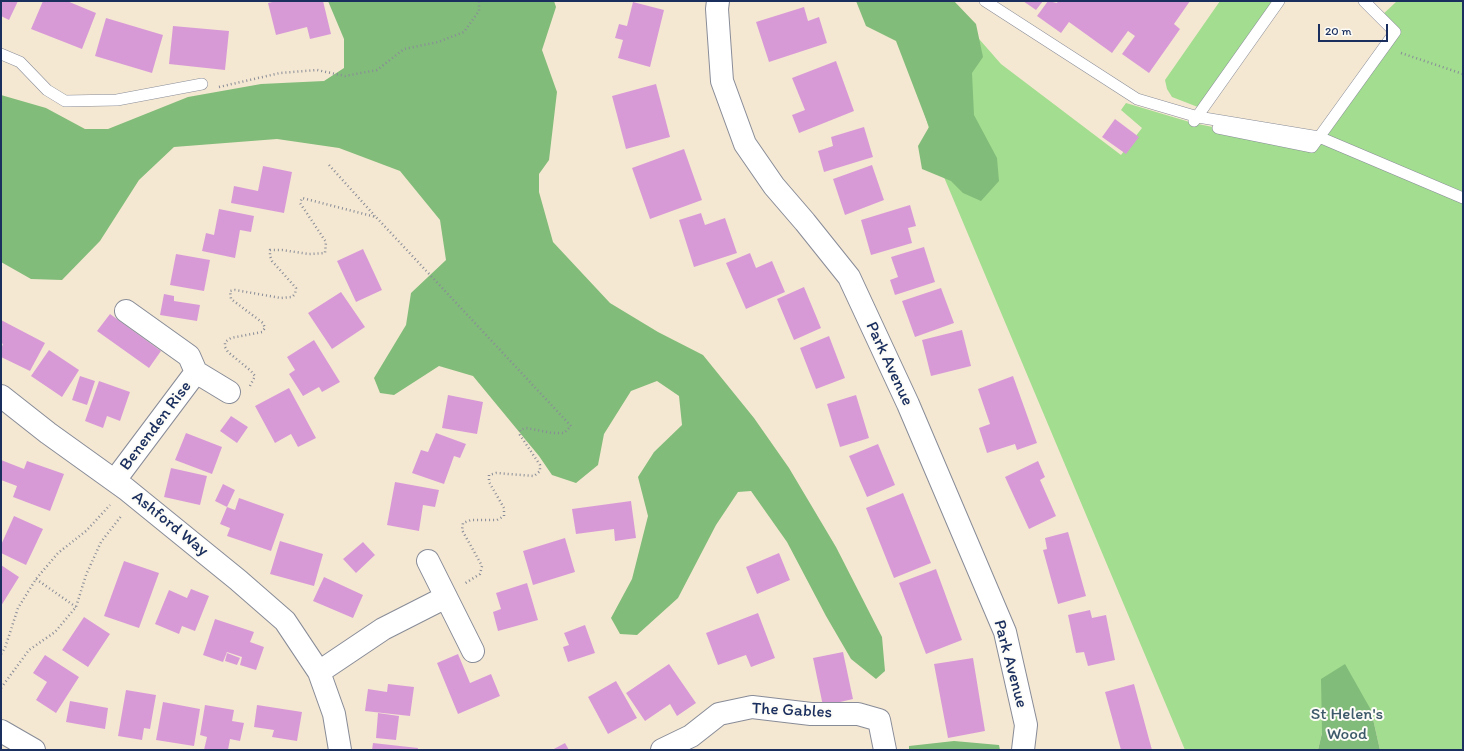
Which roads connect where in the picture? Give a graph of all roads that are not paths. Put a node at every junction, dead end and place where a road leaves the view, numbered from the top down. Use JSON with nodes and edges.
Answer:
{"nodes":[{"id":1,"x":718,"y":1,"type":"edge"},
{"id":2,"x":985,"y":1,"type":"edge"},
{"id":3,"x":1279,"y":1,"type":"edge"},
{"id":4,"x":1364,"y":1,"type":"edge"},
{"id":5,"x":1,"y":54,"type":"edge"},
{"id":6,"x":202,"y":84,"type":"road end"},
{"id":7,"x":1198,"y":117,"type":"junction"},
{"id":8,"x":1319,"y":137,"type":"junction"},
{"id":9,"x":1463,"y":198,"type":"edge"},
{"id":10,"x":126,"y":311,"type":"dead end"},
{"id":11,"x":196,"y":372,"type":"junction"},
{"id":12,"x":229,"y":392,"type":"road end"},
{"id":13,"x":1,"y":396,"type":"edge"},
{"id":14,"x":125,"y":488,"type":"junction"},
{"id":15,"x":428,"y":561,"type":"dead end"},
{"id":16,"x":446,"y":597,"type":"junction"},
{"id":17,"x":473,"y":651,"type":"dead end"},
{"id":18,"x":319,"y":672,"type":"junction"},
{"id":19,"x":1,"y":731,"type":"edge"},
{"id":20,"x":34,"y":750,"type":"edge"},
{"id":21,"x":340,"y":750,"type":"edge"},
{"id":22,"x":662,"y":750,"type":"edge"},
{"id":23,"x":886,"y":750,"type":"edge"},
{"id":24,"x":1023,"y":750,"type":"edge"}],
"edges":[{"from":1,"to":24,"type":"street","name":"Park Avenue"},
{"from":2,"to":7,"type":"lane"},
{"from":3,"to":7,"type":"lane"},
{"from":4,"to":8,"type":"lane"},
{"from":5,"to":6,"type":"lane"},
{"from":7,"to":8,"type":"lane"},
{"from":8,"to":9,"type":"lane"},
{"from":10,"to":11,"type":"street","name":"Benenden Rise"},
{"from":11,"to":12,"type":"street","name":"Benenden Rise"},
{"from":11,"to":14,"type":"street","name":"Benenden Rise"},
{"from":13,"to":14,"type":"street","name":"Ashford Way"},
{"from":14,"to":18,"type":"street","name":"Ashford Way"},
{"from":15,"to":16,"type":"street"},
{"from":16,"to":17,"type":"street"},
{"from":16,"to":18,"type":"street"},
{"from":18,"to":21,"type":"street","name":"Ashford Way"},
{"from":19,"to":20,"type":"street"},
{"from":22,"to":23,"type":"street","name":"The Gables"}]}
